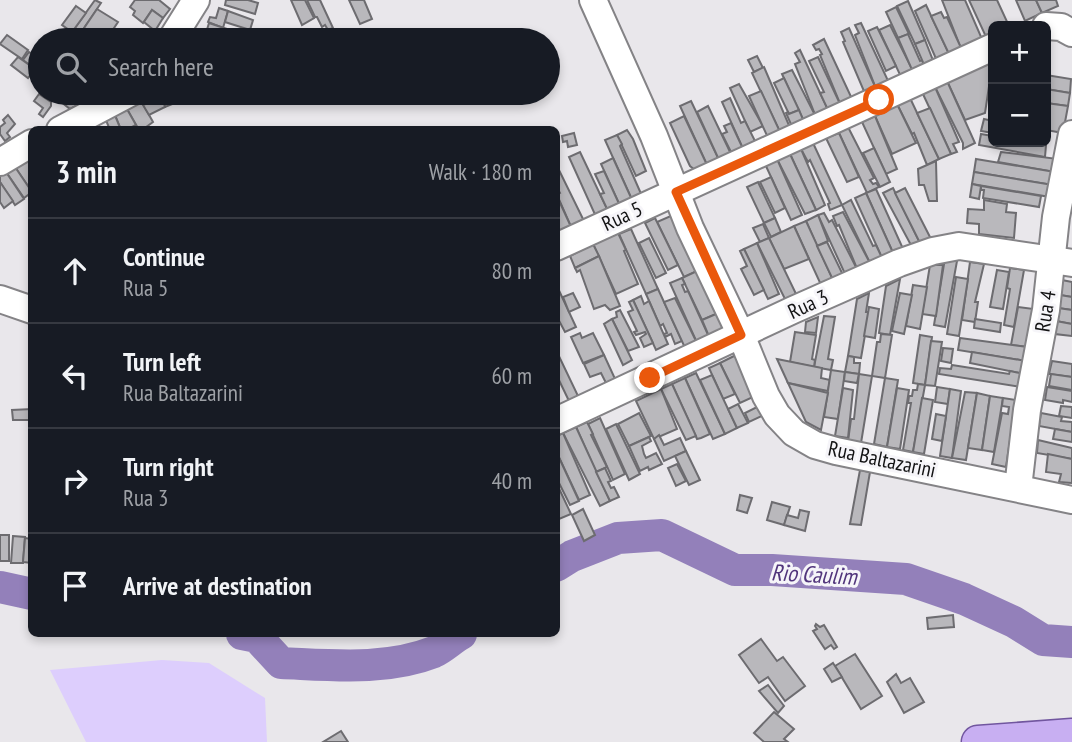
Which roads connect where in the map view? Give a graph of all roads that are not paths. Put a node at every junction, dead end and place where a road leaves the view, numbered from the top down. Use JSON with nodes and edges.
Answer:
{"nodes":[{"id":1,"x":197,"y":0,"type":"edge"},
{"id":2,"x":593,"y":0,"type":"edge"},
{"id":3,"x":1051,"y":26,"type":"edge"},
{"id":4,"x":179,"y":28,"type":"edge"},
{"id":5,"x":1072,"y":33,"type":"edge"},
{"id":6,"x":988,"y":49,"type":"edge"},
{"id":7,"x":107,"y":105,"type":"edge"},
{"id":8,"x":68,"y":126,"type":"edge"},
{"id":9,"x":1072,"y":134,"type":"edge"},
{"id":10,"x":28,"y":145,"type":"edge"},
{"id":11,"x":0,"y":162,"type":"edge"},
{"id":12,"x":676,"y":192,"type":"junction"},
{"id":13,"x":560,"y":245,"type":"edge"},
{"id":14,"x":1062,"y":261,"type":"edge"},
{"id":15,"x":0,"y":299,"type":"edge"},
{"id":16,"x":28,"y":309,"type":"edge"},
{"id":17,"x":741,"y":335,"type":"junction"},
{"id":18,"x":560,"y":419,"type":"edge"},
{"id":19,"x":1018,"y":488,"type":"junction"},
{"id":20,"x":1072,"y":500,"type":"edge"},
{"id":21,"x":1072,"y":735,"type":"edge"},
{"id":22,"x":978,"y":742,"type":"edge"}],
"edges":[{"from":1,"to":4,"type":"street"},
{"from":2,"to":12,"type":"street","name":"Rua Baltazarini"},
{"from":3,"to":5,"type":"street"},
{"from":6,"to":12,"type":"street","name":"Rua 5"},
{"from":7,"to":8,"type":"street"},
{"from":9,"to":14,"type":"street","name":"Rua 4"},
{"from":10,"to":11,"type":"street"},
{"from":12,"to":13,"type":"street","name":"Rua 5"},
{"from":12,"to":17,"type":"street","name":"Rua Baltazarini"},
{"from":14,"to":17,"type":"street","name":"Rua 3"},
{"from":14,"to":19,"type":"street","name":"Rua 4"},
{"from":15,"to":16,"type":"street"},
{"from":17,"to":18,"type":"street","name":"Rua 3"},
{"from":17,"to":19,"type":"street","name":"Rua Baltazarini"},
{"from":19,"to":20,"type":"street","name":"Rua Baltazarini"},
{"from":21,"to":22,"type":"main road"}]}
